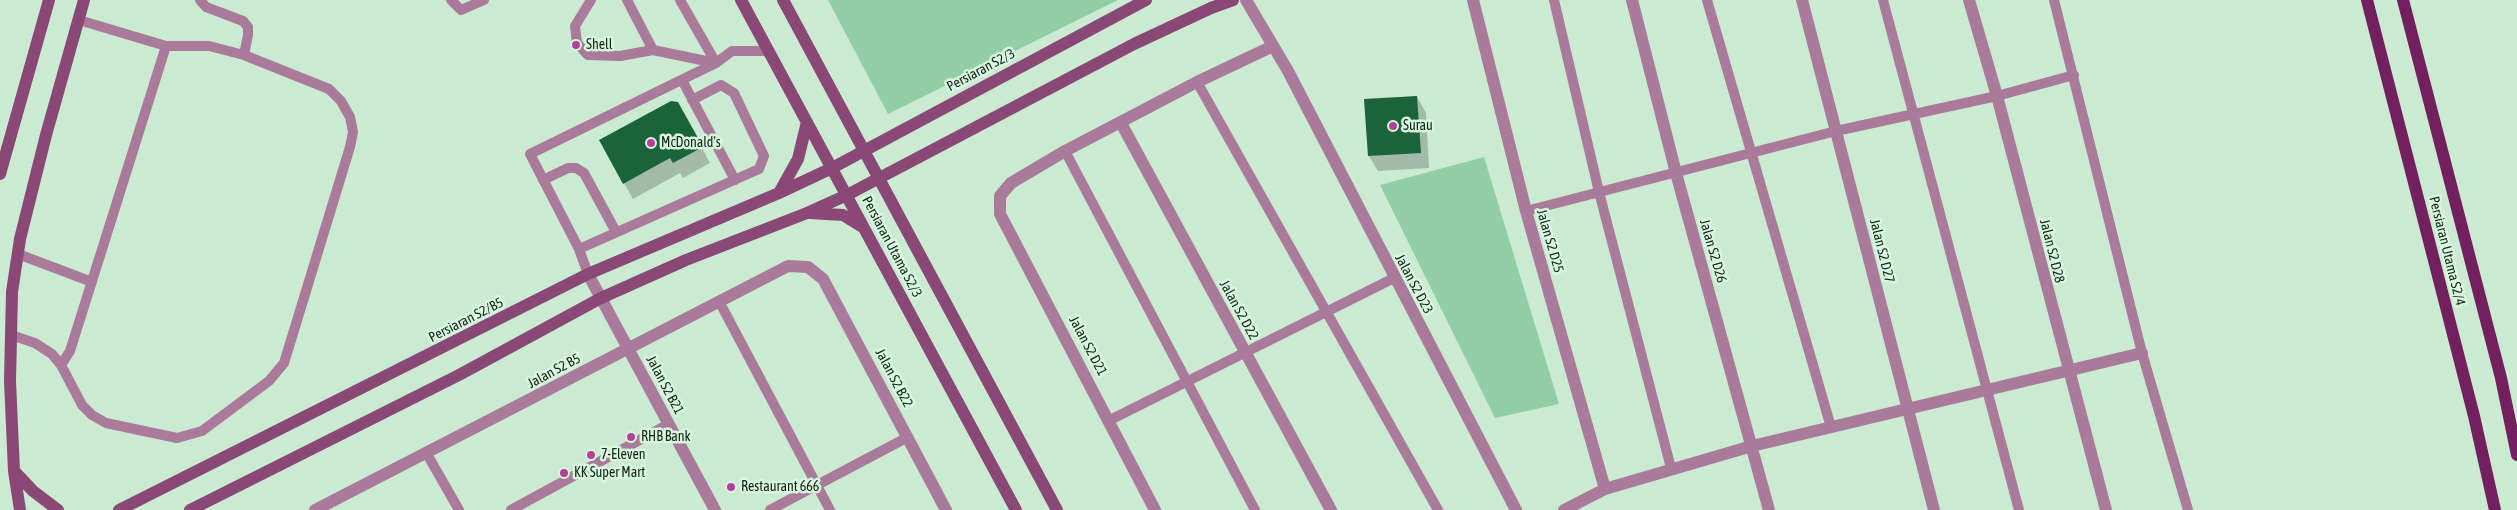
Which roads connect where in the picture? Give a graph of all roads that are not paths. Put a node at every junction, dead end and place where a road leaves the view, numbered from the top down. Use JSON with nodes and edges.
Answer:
{"nodes":[{"id":1,"x":49,"y":0,"type":"edge"},
{"id":2,"x":84,"y":0,"type":"edge"},
{"id":3,"x":200,"y":0,"type":"edge"},
{"id":4,"x":451,"y":0,"type":"edge"},
{"id":5,"x":484,"y":0,"type":"edge"},
{"id":6,"x":591,"y":0,"type":"edge"},
{"id":7,"x":627,"y":0,"type":"edge"},
{"id":8,"x":680,"y":0,"type":"edge"},
{"id":9,"x":741,"y":0,"type":"edge"},
{"id":10,"x":783,"y":0,"type":"edge"},
{"id":11,"x":1146,"y":0,"type":"edge"},
{"id":12,"x":1233,"y":0,"type":"edge"},
{"id":13,"x":1246,"y":0,"type":"edge"},
{"id":14,"x":1473,"y":0,"type":"edge"},
{"id":15,"x":1554,"y":0,"type":"edge"},
{"id":16,"x":1632,"y":0,"type":"edge"},
{"id":17,"x":1706,"y":0,"type":"edge"},
{"id":18,"x":1802,"y":0,"type":"edge"},
{"id":19,"x":1883,"y":0,"type":"edge"},
{"id":20,"x":1969,"y":0,"type":"edge"},
{"id":21,"x":2054,"y":0,"type":"edge"},
{"id":22,"x":2367,"y":0,"type":"edge"},
{"id":23,"x":2403,"y":0,"type":"edge"},
{"id":24,"x":44,"y":6,"type":"edge"},
{"id":25,"x":79,"y":20,"type":"junction"},
{"id":26,"x":166,"y":46,"type":"junction"},
{"id":27,"x":1273,"y":46,"type":"junction"},
{"id":28,"x":653,"y":50,"type":"junction"},
{"id":29,"x":768,"y":51,"type":"junction"},
{"id":30,"x":244,"y":55,"type":"junction"},
{"id":31,"x":716,"y":63,"type":"junction"},
{"id":32,"x":2074,"y":75,"type":"junction"},
{"id":33,"x":682,"y":80,"type":"junction"},
{"id":34,"x":1197,"y":82,"type":"junction"},
{"id":35,"x":1997,"y":96,"type":"junction"},
{"id":36,"x":692,"y":100,"type":"junction"},
{"id":37,"x":1913,"y":114,"type":"junction"},
{"id":38,"x":807,"y":122,"type":"junction"},
{"id":39,"x":1121,"y":124,"type":"junction"},
{"id":40,"x":1836,"y":132,"type":"junction"},
{"id":41,"x":1065,"y":151,"type":"junction"},
{"id":42,"x":862,"y":152,"type":"junction"},
{"id":43,"x":1751,"y":154,"type":"junction"},
{"id":44,"x":832,"y":168,"type":"junction"},
{"id":45,"x":1676,"y":173,"type":"junction"},
{"id":46,"x":0,"y":174,"type":"edge"},
{"id":47,"x":878,"y":179,"type":"junction"},
{"id":48,"x":543,"y":180,"type":"junction"},
{"id":49,"x":735,"y":180,"type":"junction"},
{"id":50,"x":1599,"y":192,"type":"junction"},
{"id":51,"x":779,"y":193,"type":"junction"},
{"id":52,"x":847,"y":194,"type":"junction"},
{"id":53,"x":1526,"y":211,"type":"junction"},
{"id":54,"x":807,"y":213,"type":"junction"},
{"id":55,"x":866,"y":230,"type":"junction"},
{"id":56,"x":616,"y":232,"type":"junction"},
{"id":57,"x":579,"y":249,"type":"junction"},
{"id":58,"x":18,"y":254,"type":"junction"},
{"id":59,"x":808,"y":267,"type":"joint"},
{"id":60,"x":588,"y":274,"type":"junction"},
{"id":61,"x":1394,"y":278,"type":"junction"},
{"id":62,"x":92,"y":282,"type":"junction"},
{"id":63,"x":601,"y":298,"type":"junction"},
{"id":64,"x":720,"y":303,"type":"junction"},
{"id":65,"x":1327,"y":312,"type":"junction"},
{"id":66,"x":11,"y":335,"type":"junction"},
{"id":67,"x":628,"y":349,"type":"junction"},
{"id":68,"x":1245,"y":353,"type":"junction"},
{"id":69,"x":2142,"y":353,"type":"junction"},
{"id":70,"x":61,"y":365,"type":"junction"},
{"id":71,"x":2068,"y":371,"type":"junction"},
{"id":72,"x":1187,"y":381,"type":"junction"},
{"id":73,"x":1986,"y":390,"type":"junction"},
{"id":74,"x":1906,"y":409,"type":"junction"},
{"id":75,"x":1110,"y":420,"type":"junction"},
{"id":76,"x":669,"y":424,"type":"junction"},
{"id":77,"x":1831,"y":427,"type":"junction"},
{"id":78,"x":908,"y":437,"type":"junction"},
{"id":79,"x":1752,"y":446,"type":"junction"},
{"id":80,"x":427,"y":454,"type":"junction"},
{"id":81,"x":2517,"y":455,"type":"edge"},
{"id":82,"x":1671,"y":468,"type":"junction"},
{"id":83,"x":14,"y":471,"type":"junction"},
{"id":84,"x":816,"y":485,"type":"junction"},
{"id":85,"x":1605,"y":489,"type":"junction"},
{"id":86,"x":20,"y":510,"type":"edge"},
{"id":87,"x":58,"y":510,"type":"edge"},
{"id":88,"x":119,"y":510,"type":"edge"},
{"id":89,"x":190,"y":510,"type":"edge"},
{"id":90,"x":315,"y":510,"type":"edge"},
{"id":91,"x":459,"y":510,"type":"edge"},
{"id":92,"x":511,"y":510,"type":"edge"},
{"id":93,"x":715,"y":510,"type":"edge"},
{"id":94,"x":770,"y":510,"type":"edge"},
{"id":95,"x":830,"y":510,"type":"edge"},
{"id":96,"x":946,"y":510,"type":"edge"},
{"id":97,"x":1016,"y":510,"type":"edge"},
{"id":98,"x":1057,"y":510,"type":"edge"},
{"id":99,"x":1155,"y":510,"type":"edge"},
{"id":100,"x":1255,"y":510,"type":"edge"},
{"id":101,"x":1331,"y":510,"type":"edge"},
{"id":102,"x":1438,"y":510,"type":"edge"},
{"id":103,"x":1516,"y":510,"type":"edge"},
{"id":104,"x":1564,"y":510,"type":"edge"},
{"id":105,"x":1769,"y":510,"type":"edge"},
{"id":106,"x":1934,"y":510,"type":"edge"},
{"id":107,"x":2018,"y":510,"type":"edge"},
{"id":108,"x":2106,"y":510,"type":"edge"},
{"id":109,"x":2188,"y":510,"type":"edge"},
{"id":110,"x":2495,"y":510,"type":"edge"}],
"edges":[{"from":1,"to":24,"type":"main road"},
{"from":2,"to":25,"type":"main road"},
{"from":3,"to":30,"type":"lane"},
{"from":4,"to":5,"type":"lane"},
{"from":6,"to":28,"type":"lane"},
{"from":7,"to":28,"type":"lane"},
{"from":8,"to":31,"type":"lane"},
{"from":9,"to":29,"type":"main road","name":"Persiaran Utama S2/3"},
{"from":10,"to":42,"type":"main road","name":"Persiaran Utama S2/3"},
{"from":11,"to":42,"type":"main road","name":"Persiaran S2/3"},
{"from":12,"to":47,"type":"main road"},
{"from":13,"to":27,"type":"street","name":"Jalan S2 D23"},
{"from":14,"to":53,"type":"street","name":"Jalan S2 D25"},
{"from":15,"to":50,"type":"lane"},
{"from":16,"to":45,"type":"street","name":"Jalan S2 D26"},
{"from":17,"to":43,"type":"lane"},
{"from":18,"to":40,"type":"street","name":"Jalan S2 D27"},
{"from":19,"to":37,"type":"lane"},
{"from":20,"to":35,"type":"street","name":"Jalan S2 D28"},
{"from":21,"to":32,"type":"lane"},
{"from":22,"to":110,"type":"main road","name":"Persiaran Utama S2/4"},
{"from":23,"to":81,"type":"main road"},
{"from":24,"to":46,"type":"main road"},
{"from":25,"to":26,"type":"lane"},
{"from":25,"to":58,"type":"main road"},
{"from":26,"to":30,"type":"lane"},
{"from":26,"to":62,"type":"lane"},
{"from":27,"to":34,"type":"street"},
{"from":27,"to":61,"type":"street","name":"Jalan S2 D23"},
{"from":28,"to":31,"type":"lane"},
{"from":29,"to":31,"type":"lane"},
{"from":29,"to":38,"type":"main road","name":"Persiaran Utama S2/3"},
{"from":30,"to":70,"type":"lane"},
{"from":31,"to":33,"type":"lane"},
{"from":32,"to":35,"type":"lane"},
{"from":32,"to":69,"type":"lane"},
{"from":33,"to":36,"type":"lane"},
{"from":33,"to":48,"type":"lane"},
{"from":34,"to":39,"type":"street"},
{"from":34,"to":65,"type":"lane"},
{"from":35,"to":37,"type":"lane"},
{"from":35,"to":71,"type":"street","name":"Jalan S2 D28"},
{"from":36,"to":49,"type":"lane"},
{"from":36,"to":49,"type":"lane"},
{"from":37,"to":40,"type":"lane"},
{"from":37,"to":73,"type":"lane"},
{"from":38,"to":44,"type":"main road","name":"Persiaran Utama S2/3"},
{"from":38,"to":51,"type":"main road"},
{"from":39,"to":41,"type":"street"},
{"from":39,"to":68,"type":"street","name":"Jalan S2 D22"},
{"from":40,"to":43,"type":"lane"},
{"from":40,"to":74,"type":"street","name":"Jalan S2 D27"},
{"from":41,"to":72,"type":"lane"},
{"from":41,"to":75,"type":"street","name":"Jalan S2 D21"},
{"from":42,"to":44,"type":"main road","name":"Persiaran S2/3"},
{"from":42,"to":47,"type":"main road","name":"Persiaran Utama S2/3"},
{"from":43,"to":45,"type":"lane"},
{"from":43,"to":77,"type":"lane"},
{"from":44,"to":51,"type":"main road","name":"Persiaran S2/B5"},
{"from":44,"to":52,"type":"main road","name":"Persiaran Utama S2/3"},
{"from":45,"to":50,"type":"lane"},
{"from":45,"to":79,"type":"street","name":"Jalan S2 D26"},
{"from":47,"to":52,"type":"main road"},
{"from":47,"to":98,"type":"main road","name":"Persiaran Utama S2/3"},
{"from":48,"to":56,"type":"lane"},
{"from":48,"to":57,"type":"lane"},
{"from":49,"to":56,"type":"lane"},
{"from":50,"to":53,"type":"lane"},
{"from":50,"to":82,"type":"lane"},
{"from":51,"to":60,"type":"main road","name":"Persiaran S2/B5"},
{"from":52,"to":54,"type":"main road"},
{"from":52,"to":55,"type":"main road","name":"Persiaran Utama S2/3"},
{"from":53,"to":85,"type":"street","name":"Jalan S2 D25"},
{"from":54,"to":55,"type":"main road"},
{"from":54,"to":63,"type":"main road"},
{"from":55,"to":97,"type":"main road","name":"Persiaran Utama S2/3"},
{"from":56,"to":57,"type":"lane"},
{"from":57,"to":60,"type":"lane"},
{"from":58,"to":62,"type":"lane"},
{"from":58,"to":66,"type":"main road"},
{"from":59,"to":64,"type":"street","name":"Jalan S2 B5"},
{"from":59,"to":78,"type":"street","name":"Jalan S2 B22"},
{"from":60,"to":63,"type":"street","name":"Jalan S2 B21"},
{"from":60,"to":88,"type":"main road","name":"Persiaran S2/B5"},
{"from":61,"to":65,"type":"lane"},
{"from":61,"to":103,"type":"street","name":"Jalan S2 D23"},
{"from":62,"to":70,"type":"lane"},
{"from":63,"to":67,"type":"street","name":"Jalan S2 B21"},
{"from":63,"to":89,"type":"main road"},
{"from":64,"to":67,"type":"street","name":"Jalan S2 B5"},
{"from":64,"to":84,"type":"lane"},
{"from":65,"to":68,"type":"lane"},
{"from":65,"to":102,"type":"lane"},
{"from":66,"to":70,"type":"lane"},
{"from":66,"to":83,"type":"main road"},
{"from":67,"to":76,"type":"street","name":"Jalan S2 B21"},
{"from":67,"to":80,"type":"street","name":"Jalan S2 B5"},
{"from":68,"to":72,"type":"lane"},
{"from":68,"to":101,"type":"street","name":"Jalan S2 D22"},
{"from":69,"to":71,"type":"street"},
{"from":69,"to":109,"type":"lane"},
{"from":71,"to":73,"type":"street"},
{"from":71,"to":108,"type":"street","name":"Jalan S2 D28"},
{"from":72,"to":75,"type":"lane"},
{"from":72,"to":100,"type":"lane"},
{"from":73,"to":74,"type":"street"},
{"from":73,"to":107,"type":"lane"},
{"from":74,"to":77,"type":"street"},
{"from":74,"to":106,"type":"street","name":"Jalan S2 D27"},
{"from":75,"to":99,"type":"street","name":"Jalan S2 D21"},
{"from":76,"to":92,"type":"lane"},
{"from":76,"to":93,"type":"street","name":"Jalan S2 B21"},
{"from":77,"to":79,"type":"street"},
{"from":78,"to":84,"type":"lane"},
{"from":78,"to":96,"type":"street","name":"Jalan S2 B22"},
{"from":79,"to":82,"type":"street"},
{"from":79,"to":105,"type":"street","name":"Jalan S2 D26"},
{"from":80,"to":90,"type":"street","name":"Jalan S2 B5"},
{"from":80,"to":91,"type":"lane"},
{"from":82,"to":85,"type":"street"},
{"from":83,"to":86,"type":"main road"},
{"from":83,"to":87,"type":"main road"},
{"from":84,"to":94,"type":"lane"},
{"from":84,"to":95,"type":"lane"},
{"from":85,"to":104,"type":"street"}]}
